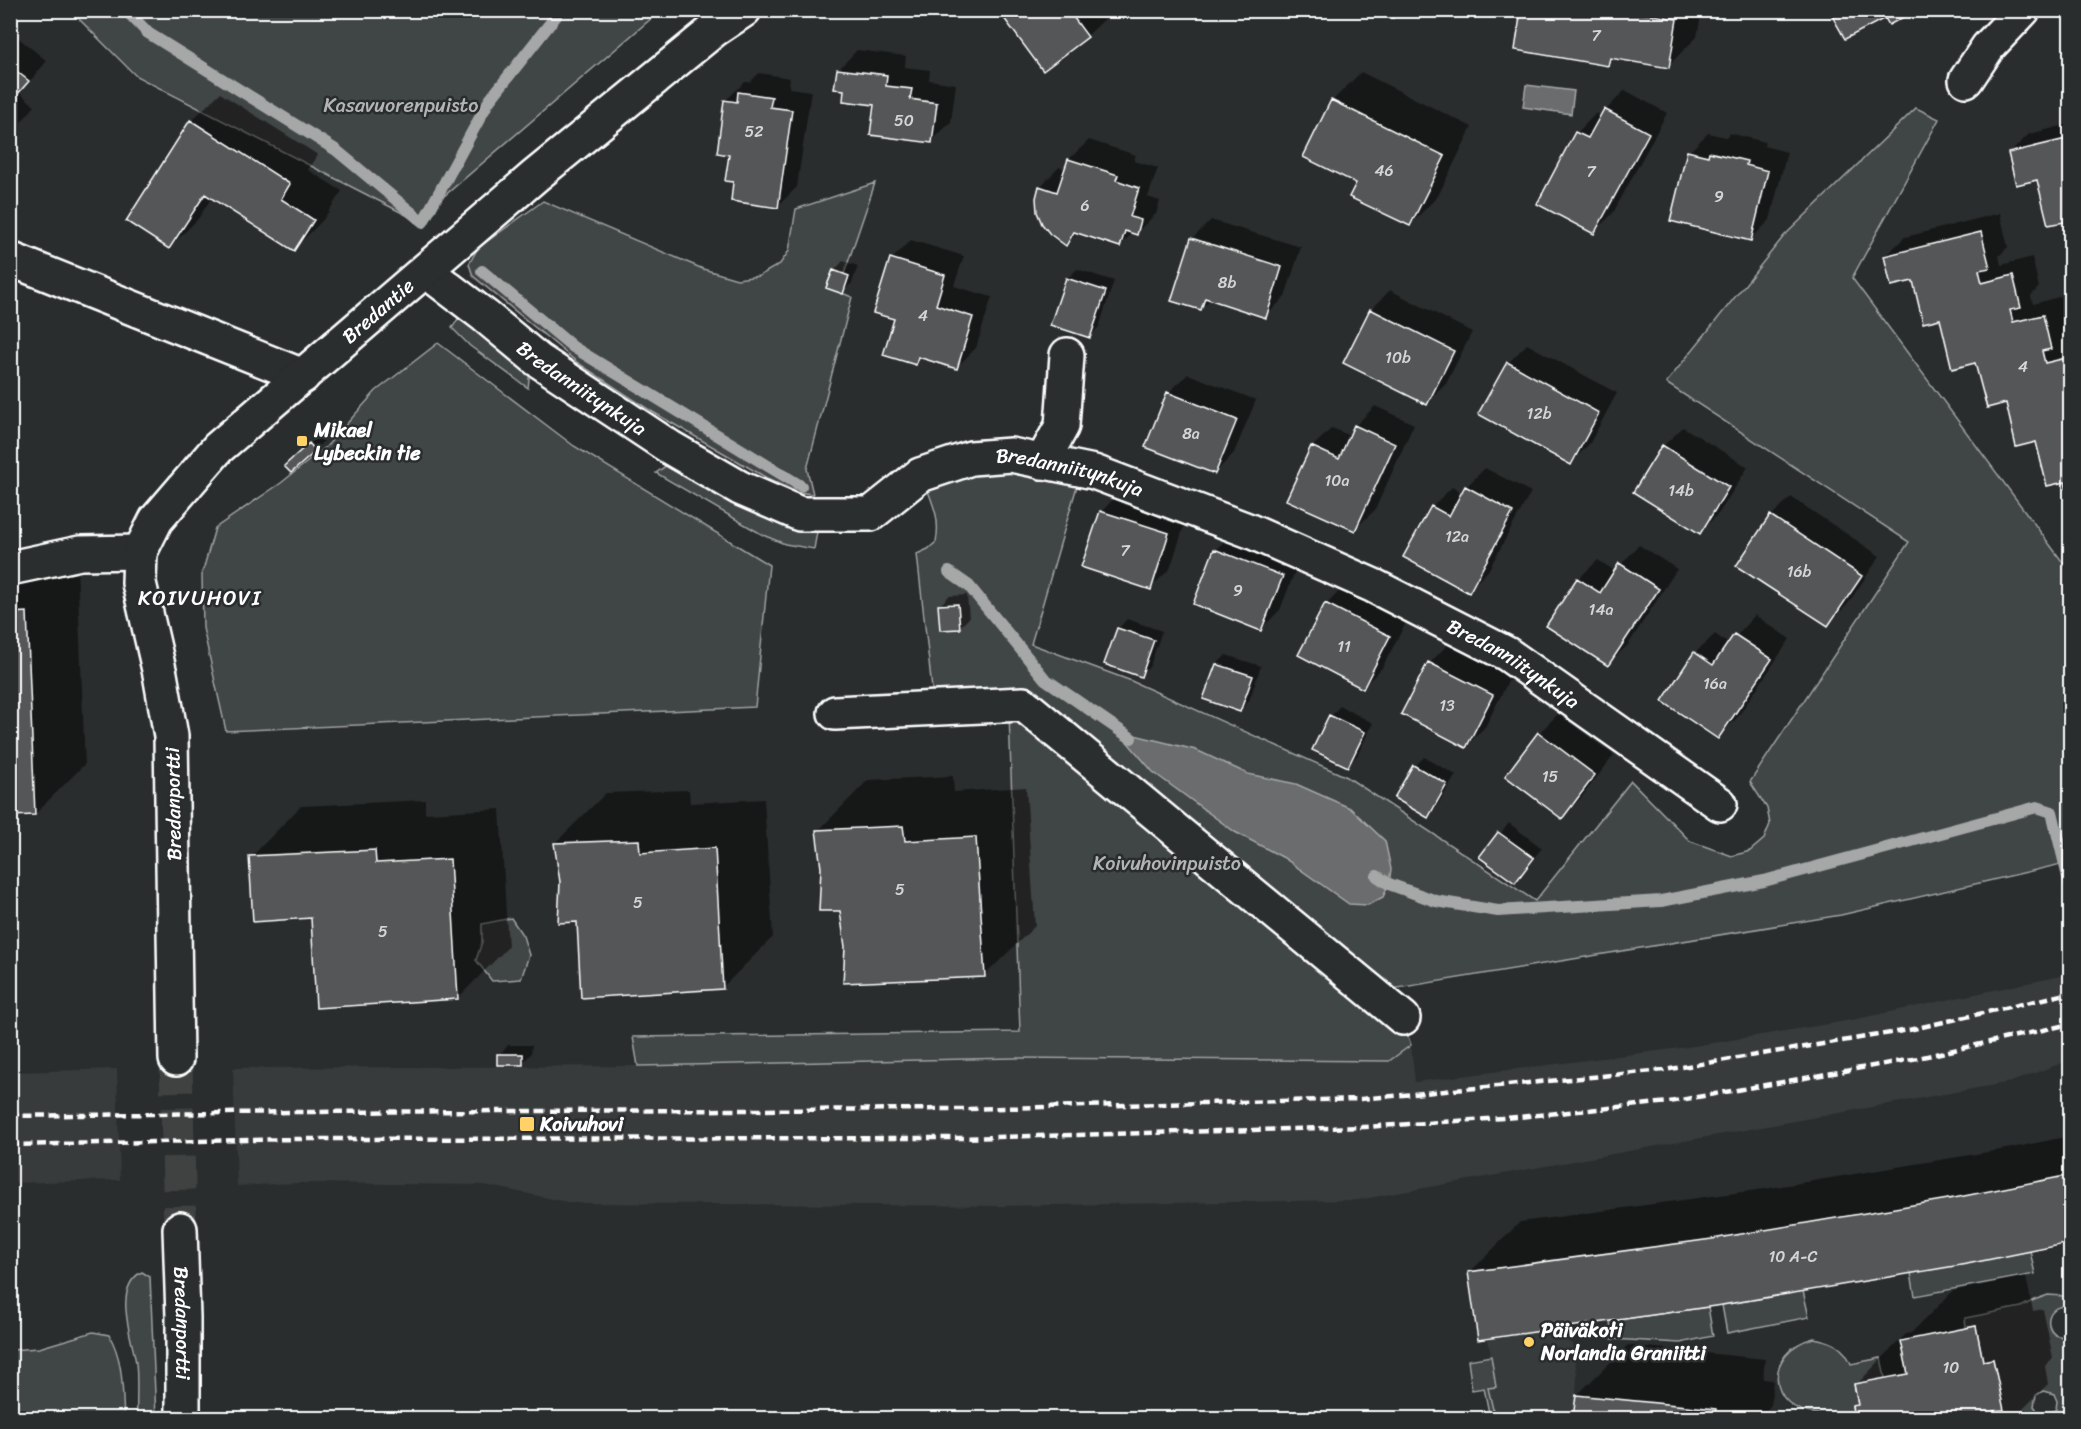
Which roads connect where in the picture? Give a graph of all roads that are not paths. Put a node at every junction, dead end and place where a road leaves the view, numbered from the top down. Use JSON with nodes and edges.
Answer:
{"nodes":[{"id":1,"x":744,"y":10,"type":"edge"},
{"id":2,"x":2023,"y":10,"type":"edge"},
{"id":3,"x":1966,"y":80,"type":"dead end"},
{"id":4,"x":10,"y":259,"type":"edge"},
{"id":5,"x":426,"y":271,"type":"junction"},
{"id":6,"x":1067,"y":355,"type":"dead end"},
{"id":7,"x":303,"y":376,"type":"junction"},
{"id":8,"x":1042,"y":462,"type":"junction"},
{"id":9,"x":140,"y":552,"type":"junction"},
{"id":10,"x":10,"y":568,"type":"edge"},
{"id":11,"x":835,"y":713,"type":"dead end"},
{"id":12,"x":1720,"y":804,"type":"dead end"},
{"id":13,"x":1403,"y":1018,"type":"dead end"},
{"id":14,"x":176,"y":1059,"type":"tunnel mouth"},
{"id":15,"x":180,"y":1229,"type":"tunnel mouth"},
{"id":16,"x":183,"y":1419,"type":"edge"}],
"edges":[{"from":1,"to":5,"type":"street","name":"Bredantie"},
{"from":2,"to":3,"type":"street"},
{"from":4,"to":7,"type":"street"},
{"from":5,"to":7,"type":"street","name":"Bredantie"},
{"from":5,"to":8,"type":"street","name":"Bredanniitynkuja"},
{"from":6,"to":8,"type":"street"},
{"from":7,"to":9,"type":"street","name":"Bredantie"},
{"from":8,"to":12,"type":"street","name":"Bredanniitynkuja"},
{"from":9,"to":10,"type":"street"},
{"from":9,"to":14,"type":"street","name":"Bredanportti"},
{"from":11,"to":13,"type":"street"},
{"from":15,"to":16,"type":"street","name":"Bredanportti"}]}
